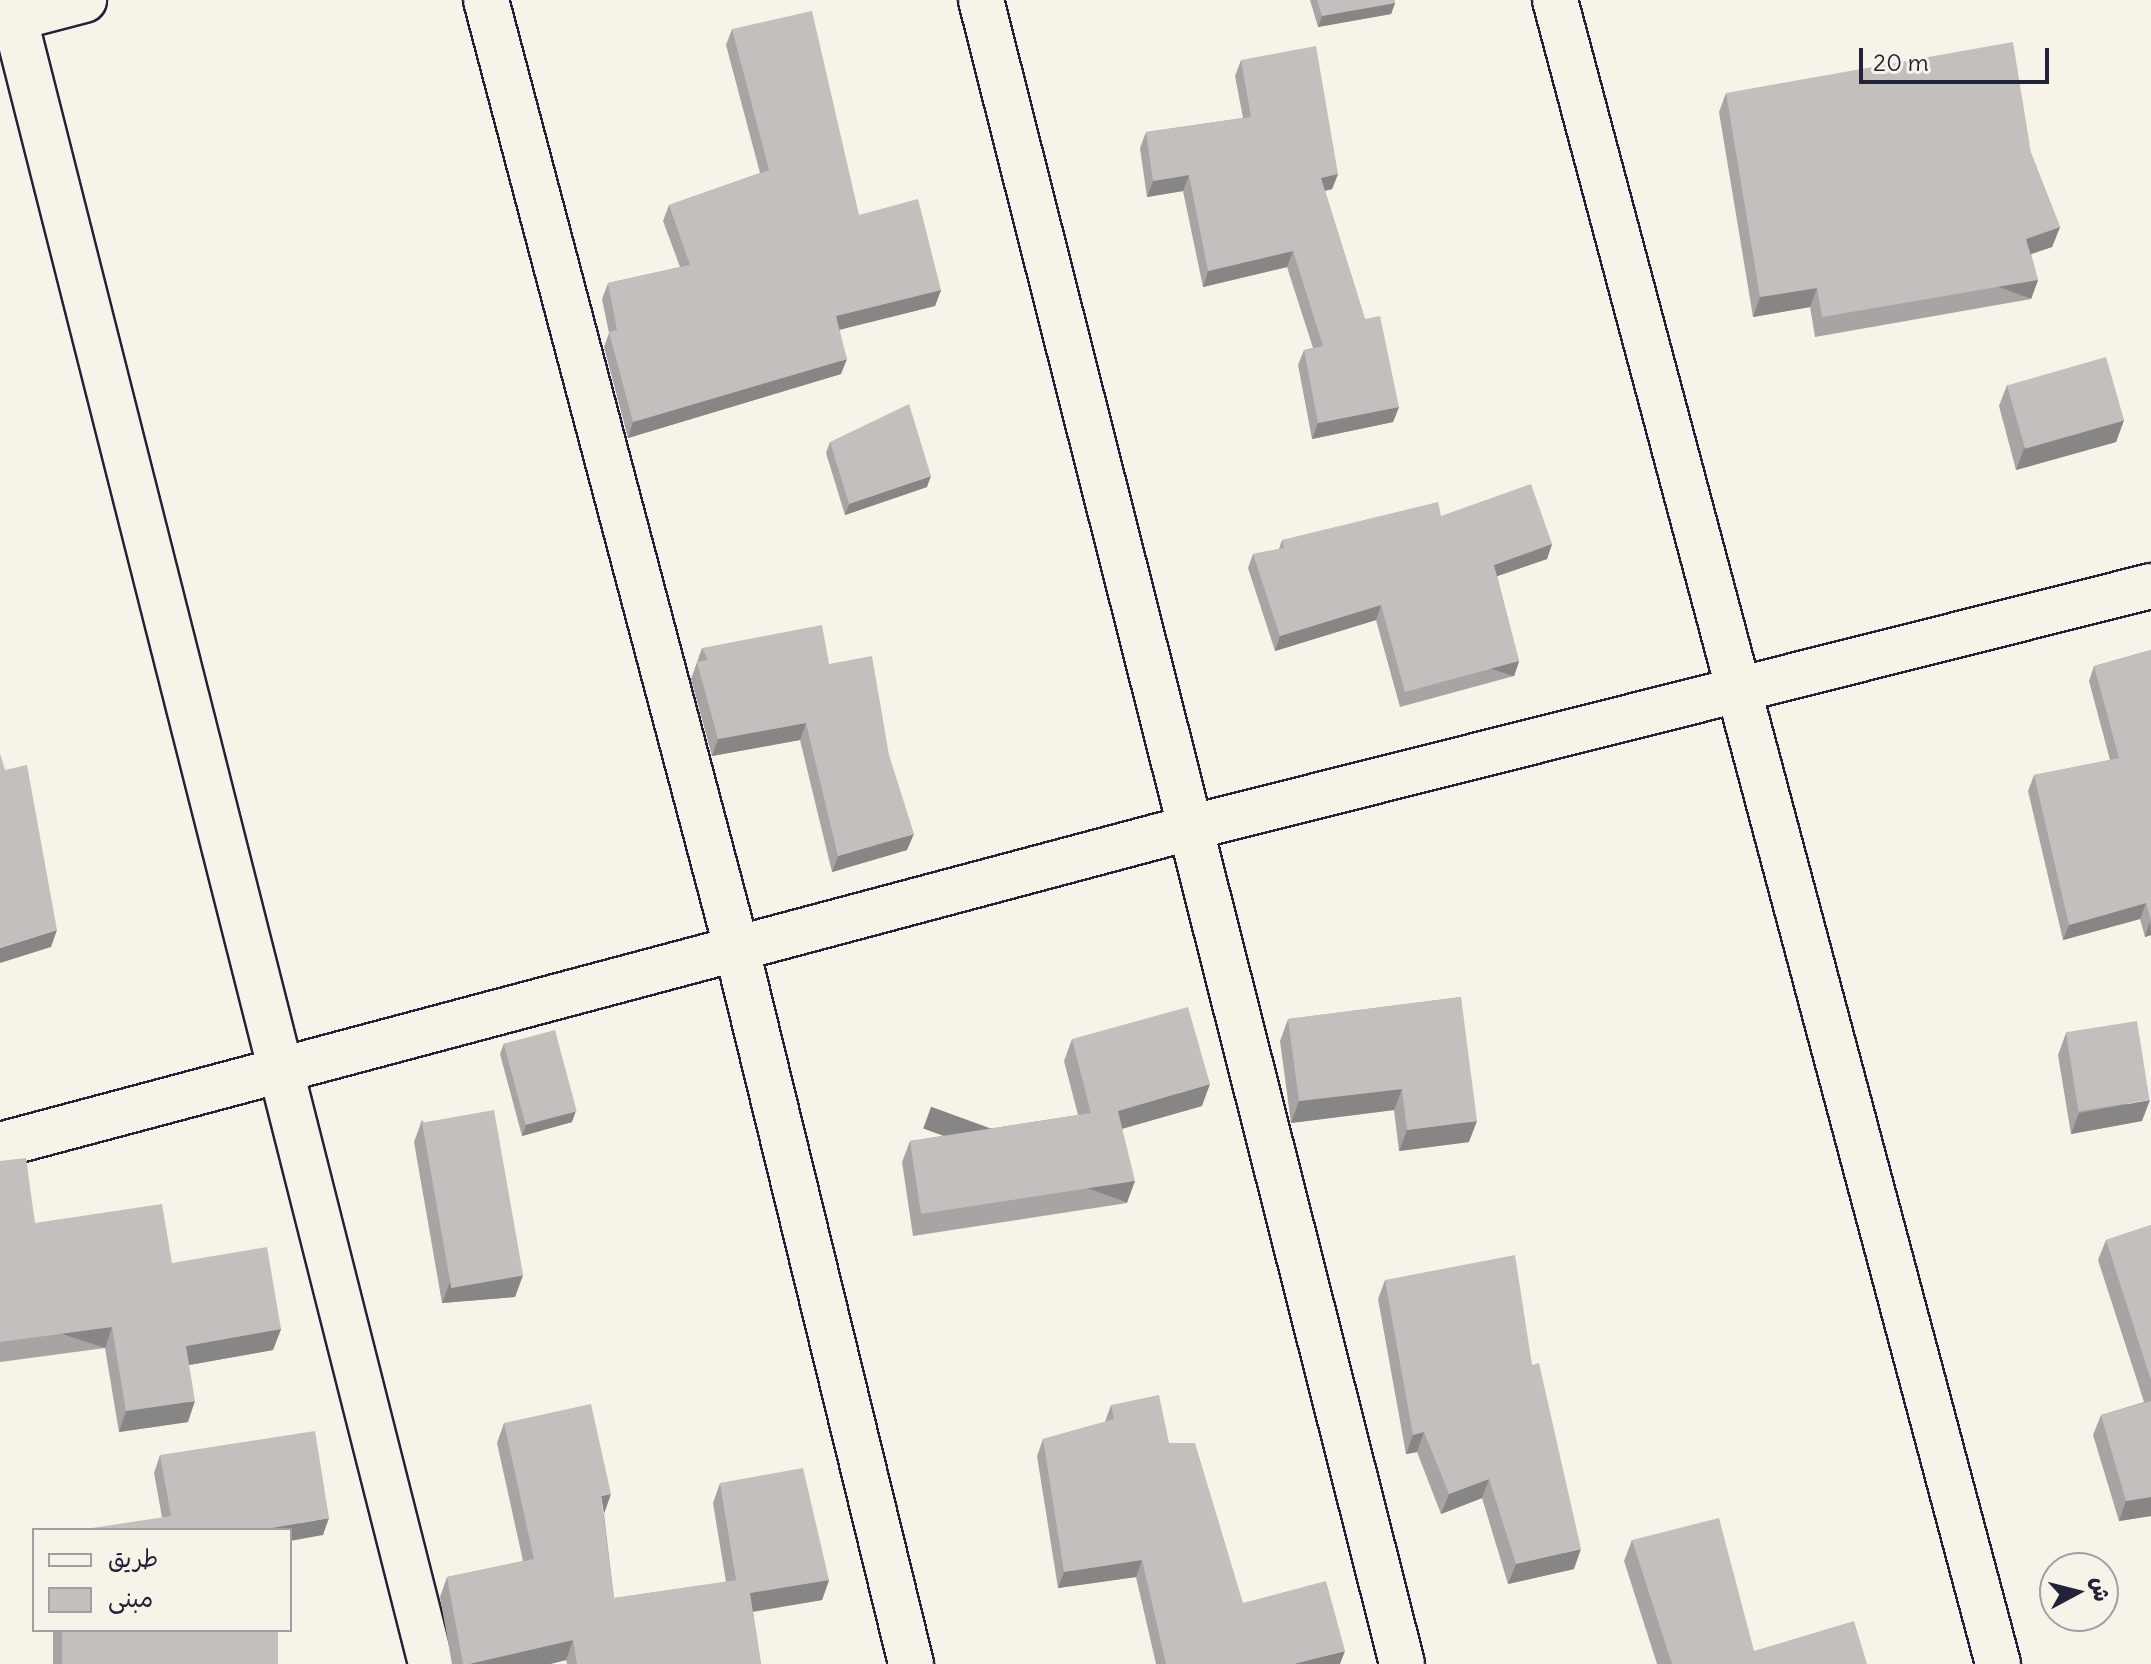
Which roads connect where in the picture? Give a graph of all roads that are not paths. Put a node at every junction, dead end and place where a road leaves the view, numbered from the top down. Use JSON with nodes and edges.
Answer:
{"nodes":[{"id":1,"x":84,"y":0,"type":"edge"},
{"id":2,"x":486,"y":0,"type":"edge"},
{"id":3,"x":981,"y":0,"type":"edge"},
{"id":4,"x":1555,"y":0,"type":"edge"},
{"id":5,"x":8,"y":13,"type":"edge"},
{"id":6,"x":2151,"y":586,"type":"edge"},
{"id":7,"x":1741,"y":685,"type":"junction"},
{"id":8,"x":1193,"y":827,"type":"junction"},
{"id":9,"x":736,"y":946,"type":"junction"},
{"id":10,"x":286,"y":1072,"type":"junction"},
{"id":11,"x":0,"y":1145,"type":"edge"},
{"id":12,"x":431,"y":1664,"type":"edge"},
{"id":13,"x":911,"y":1664,"type":"edge"},
{"id":14,"x":1402,"y":1664,"type":"edge"},
{"id":15,"x":1998,"y":1664,"type":"edge"}],
"edges":[{"from":1,"to":5,"type":"street"},
{"from":2,"to":9,"type":"street"},
{"from":3,"to":8,"type":"street"},
{"from":4,"to":7,"type":"street"},
{"from":5,"to":10,"type":"street"},
{"from":6,"to":7,"type":"street"},
{"from":7,"to":8,"type":"street"},
{"from":7,"to":15,"type":"street"},
{"from":8,"to":9,"type":"street"},
{"from":8,"to":14,"type":"street"},
{"from":9,"to":10,"type":"street"},
{"from":9,"to":13,"type":"street"},
{"from":10,"to":11,"type":"street"},
{"from":10,"to":12,"type":"street"}]}
